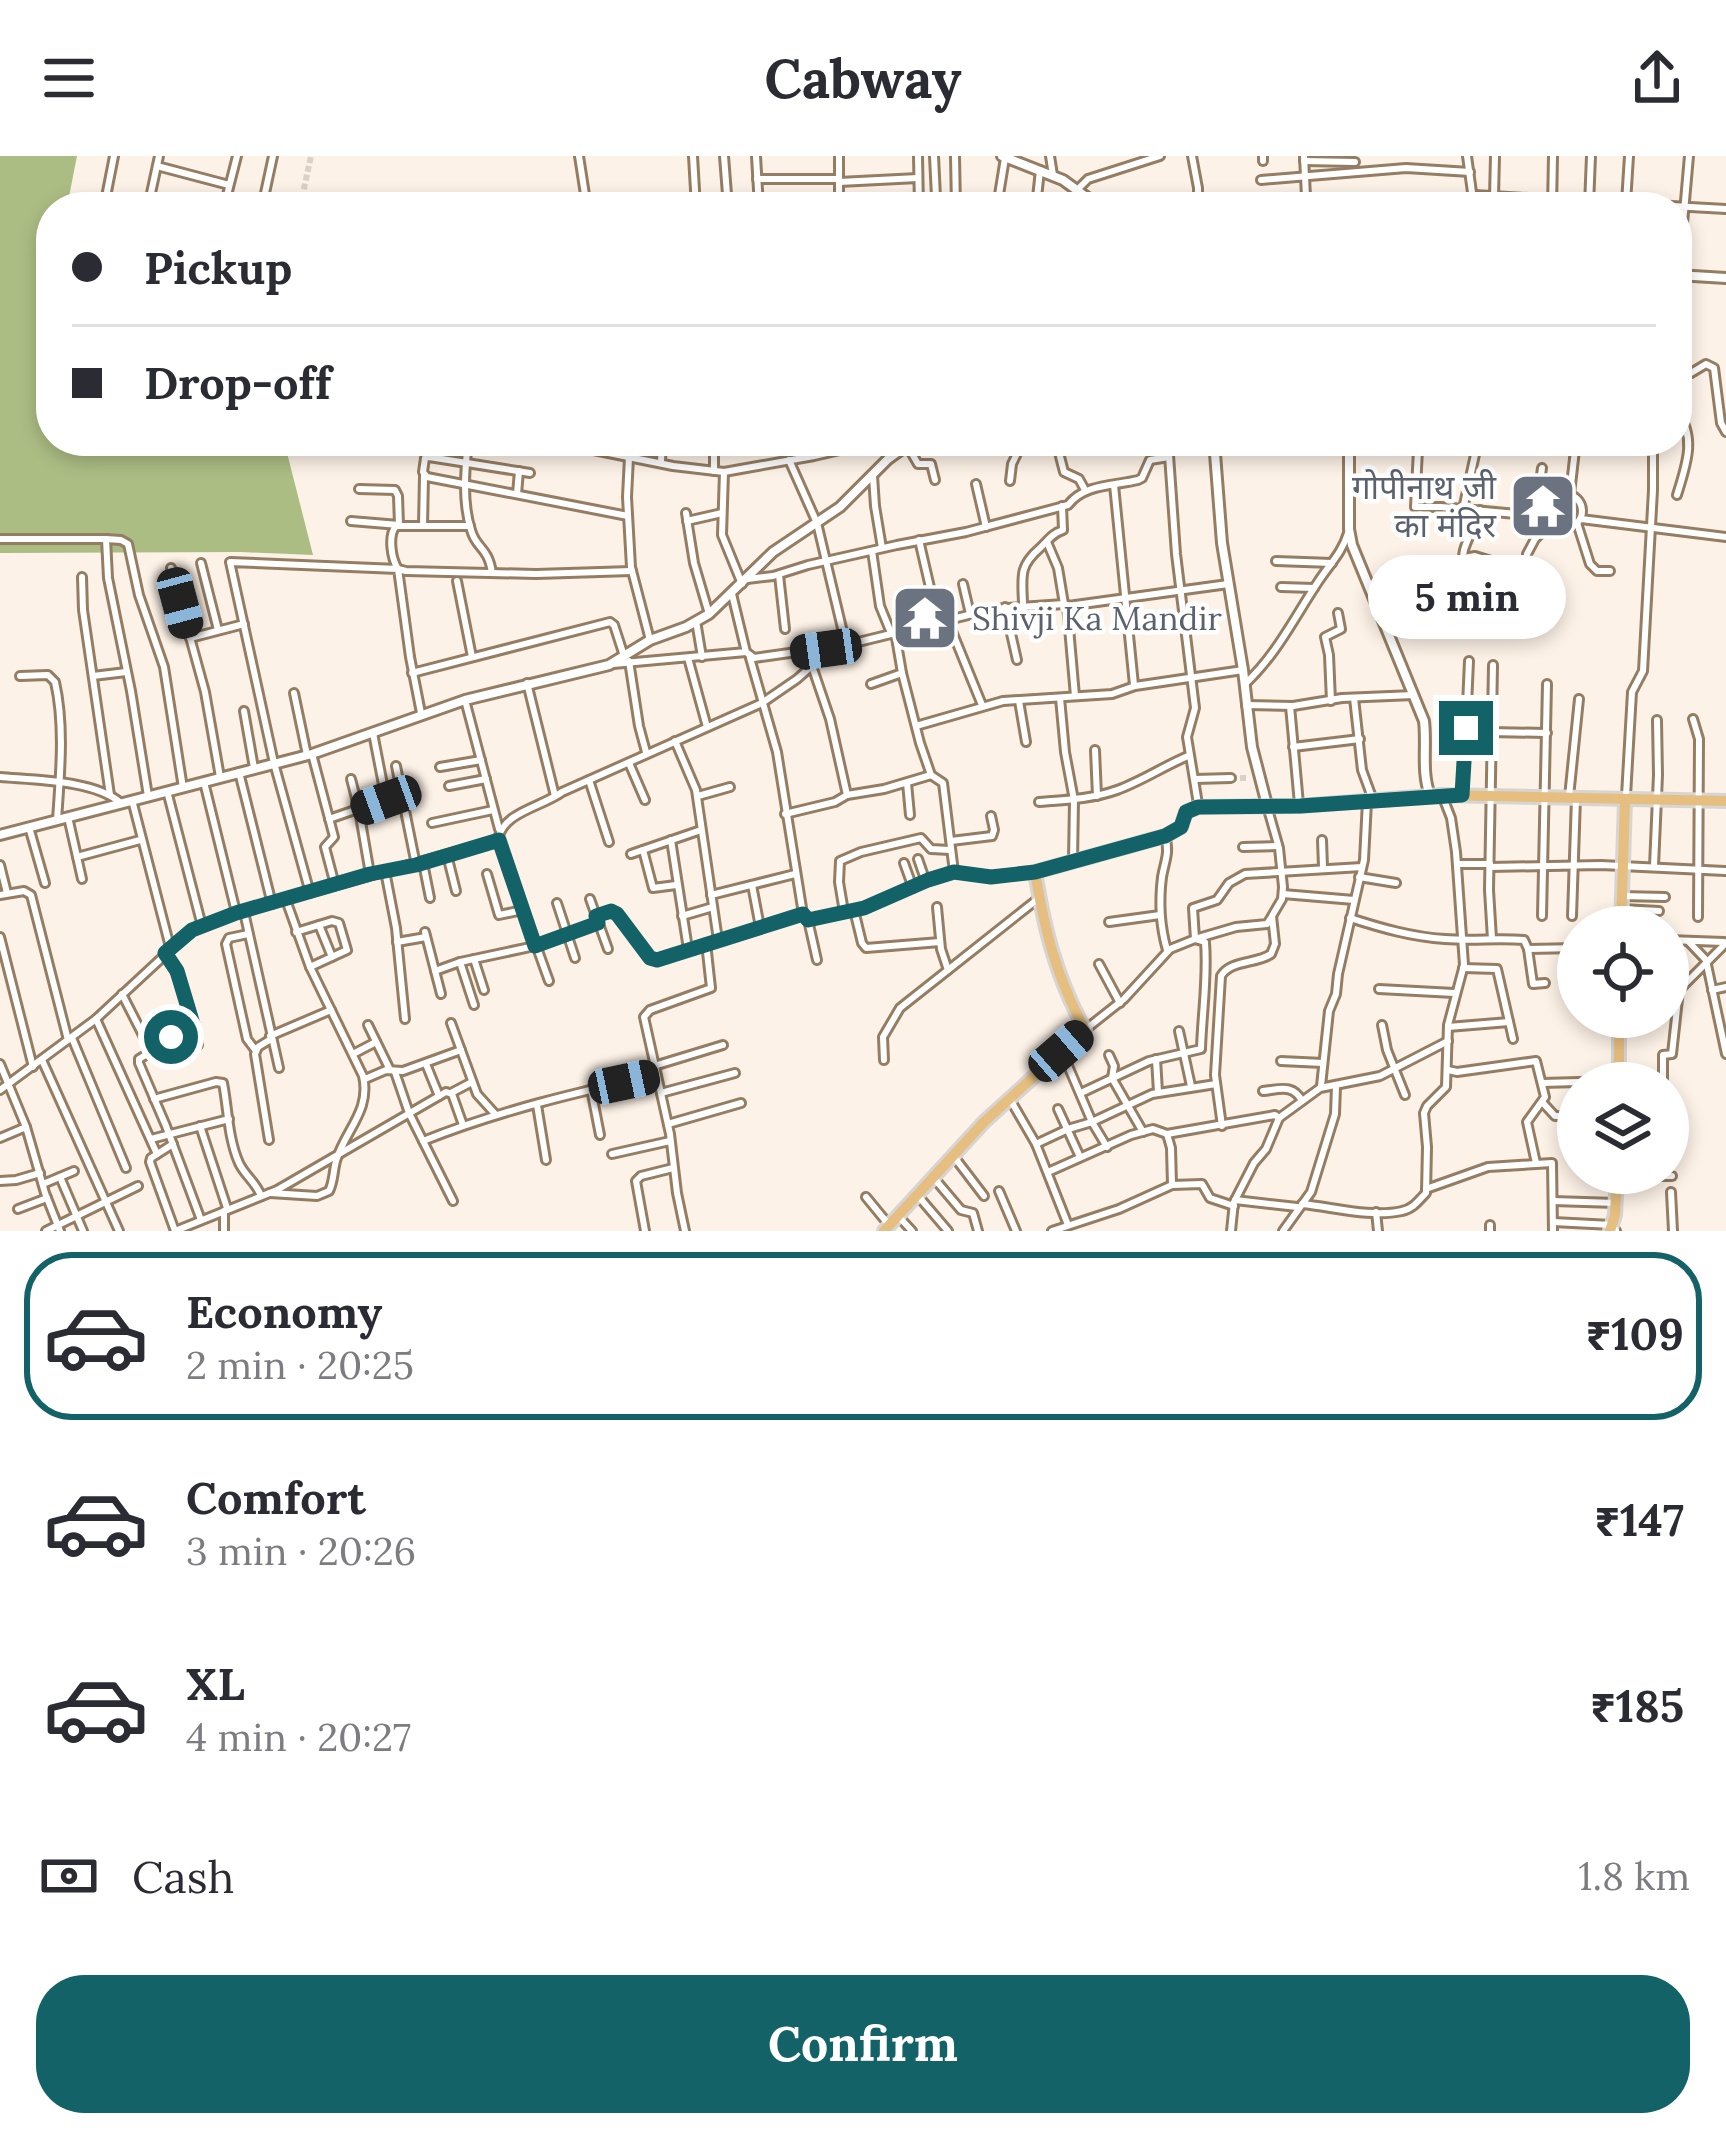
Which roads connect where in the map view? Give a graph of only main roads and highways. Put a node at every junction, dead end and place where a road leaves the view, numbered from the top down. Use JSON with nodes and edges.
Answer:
{"nodes":[{"id":1,"x":1625,"y":800,"type":"junction"},
{"id":2,"x":1726,"y":801,"type":"edge"},
{"id":3,"x":1622,"y":906,"type":"edge"},
{"id":4,"x":1616,"y":1194,"type":"edge"},
{"id":5,"x":890,"y":1224,"type":"edge"},
{"id":6,"x":1613,"y":1229,"type":"edge"}],
"edges":[{"from":1,"to":2,"type":"main road"},
{"from":1,"to":3,"type":"main road"},
{"from":1,"to":5,"type":"main road"},
{"from":4,"to":6,"type":"main road"}]}
